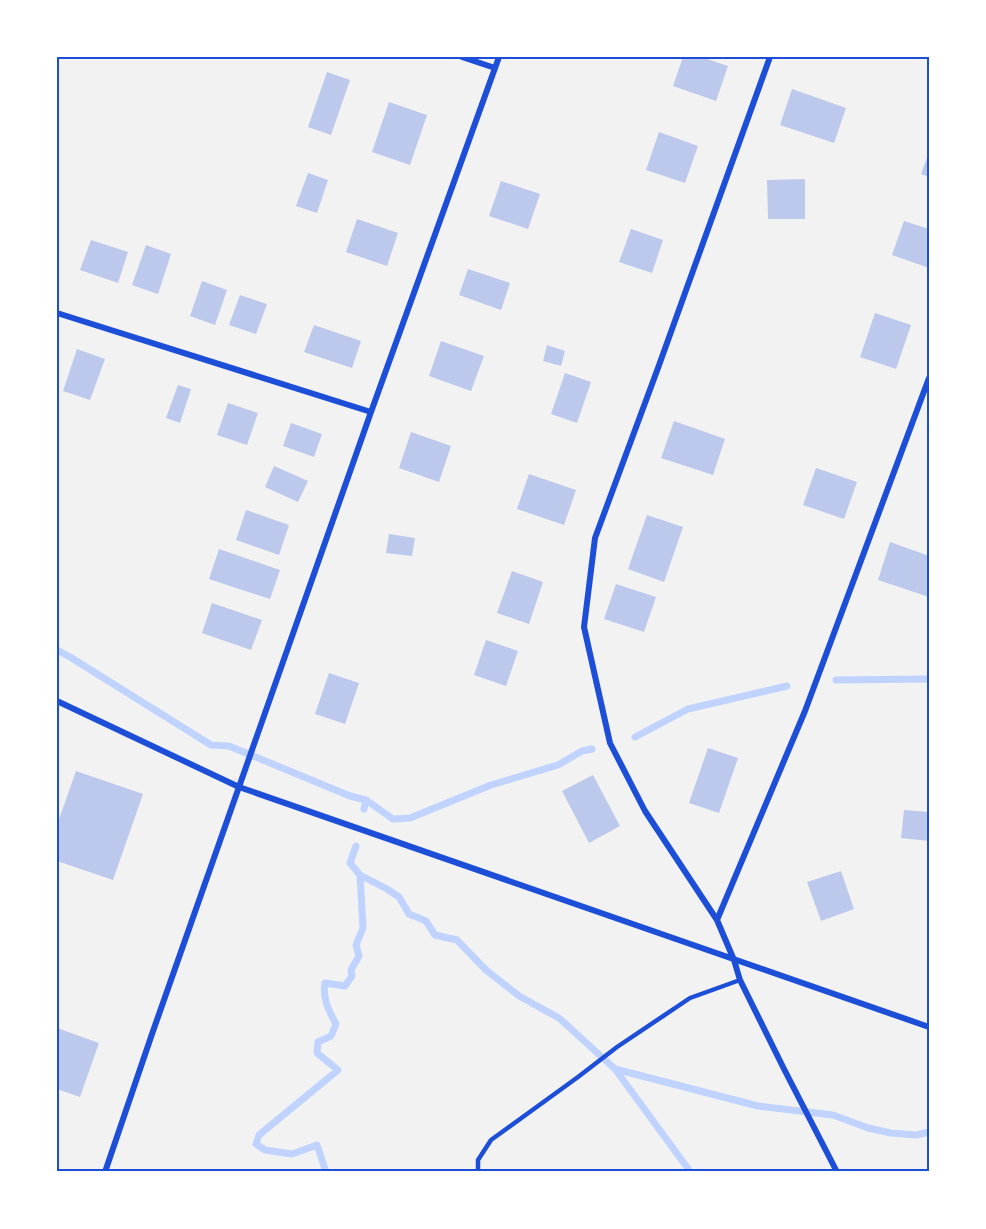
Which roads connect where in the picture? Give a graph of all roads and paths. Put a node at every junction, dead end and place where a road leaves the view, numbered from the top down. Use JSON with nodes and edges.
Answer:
{"nodes":[{"id":1,"x":462,"y":57,"type":"edge"},
{"id":2,"x":499,"y":57,"type":"edge"},
{"id":3,"x":770,"y":57,"type":"edge"},
{"id":4,"x":495,"y":68,"type":"junction"},
{"id":5,"x":57,"y":313,"type":"edge"},
{"id":6,"x":929,"y":378,"type":"edge"},
{"id":7,"x":371,"y":412,"type":"junction"},
{"id":8,"x":57,"y":701,"type":"edge"},
{"id":9,"x":239,"y":787,"type":"junction"},
{"id":10,"x":717,"y":920,"type":"junction"},
{"id":11,"x":734,"y":960,"type":"junction"},
{"id":12,"x":740,"y":980,"type":"junction"},
{"id":13,"x":929,"y":1027,"type":"edge"},
{"id":14,"x":105,"y":1172,"type":"edge"},
{"id":15,"x":478,"y":1172,"type":"edge"},
{"id":16,"x":837,"y":1172,"type":"edge"}],
"edges":[{"from":1,"to":4,"type":"street"},
{"from":2,"to":4,"type":"street"},
{"from":3,"to":10,"type":"street"},
{"from":4,"to":7,"type":"street"},
{"from":5,"to":7,"type":"street"},
{"from":6,"to":10,"type":"street"},
{"from":7,"to":9,"type":"street"},
{"from":8,"to":9,"type":"street"},
{"from":9,"to":11,"type":"street"},
{"from":9,"to":14,"type":"street"},
{"from":10,"to":11,"type":"street"},
{"from":11,"to":12,"type":"street"},
{"from":11,"to":13,"type":"street"},
{"from":12,"to":15,"type":"lane"},
{"from":12,"to":16,"type":"street"}]}
